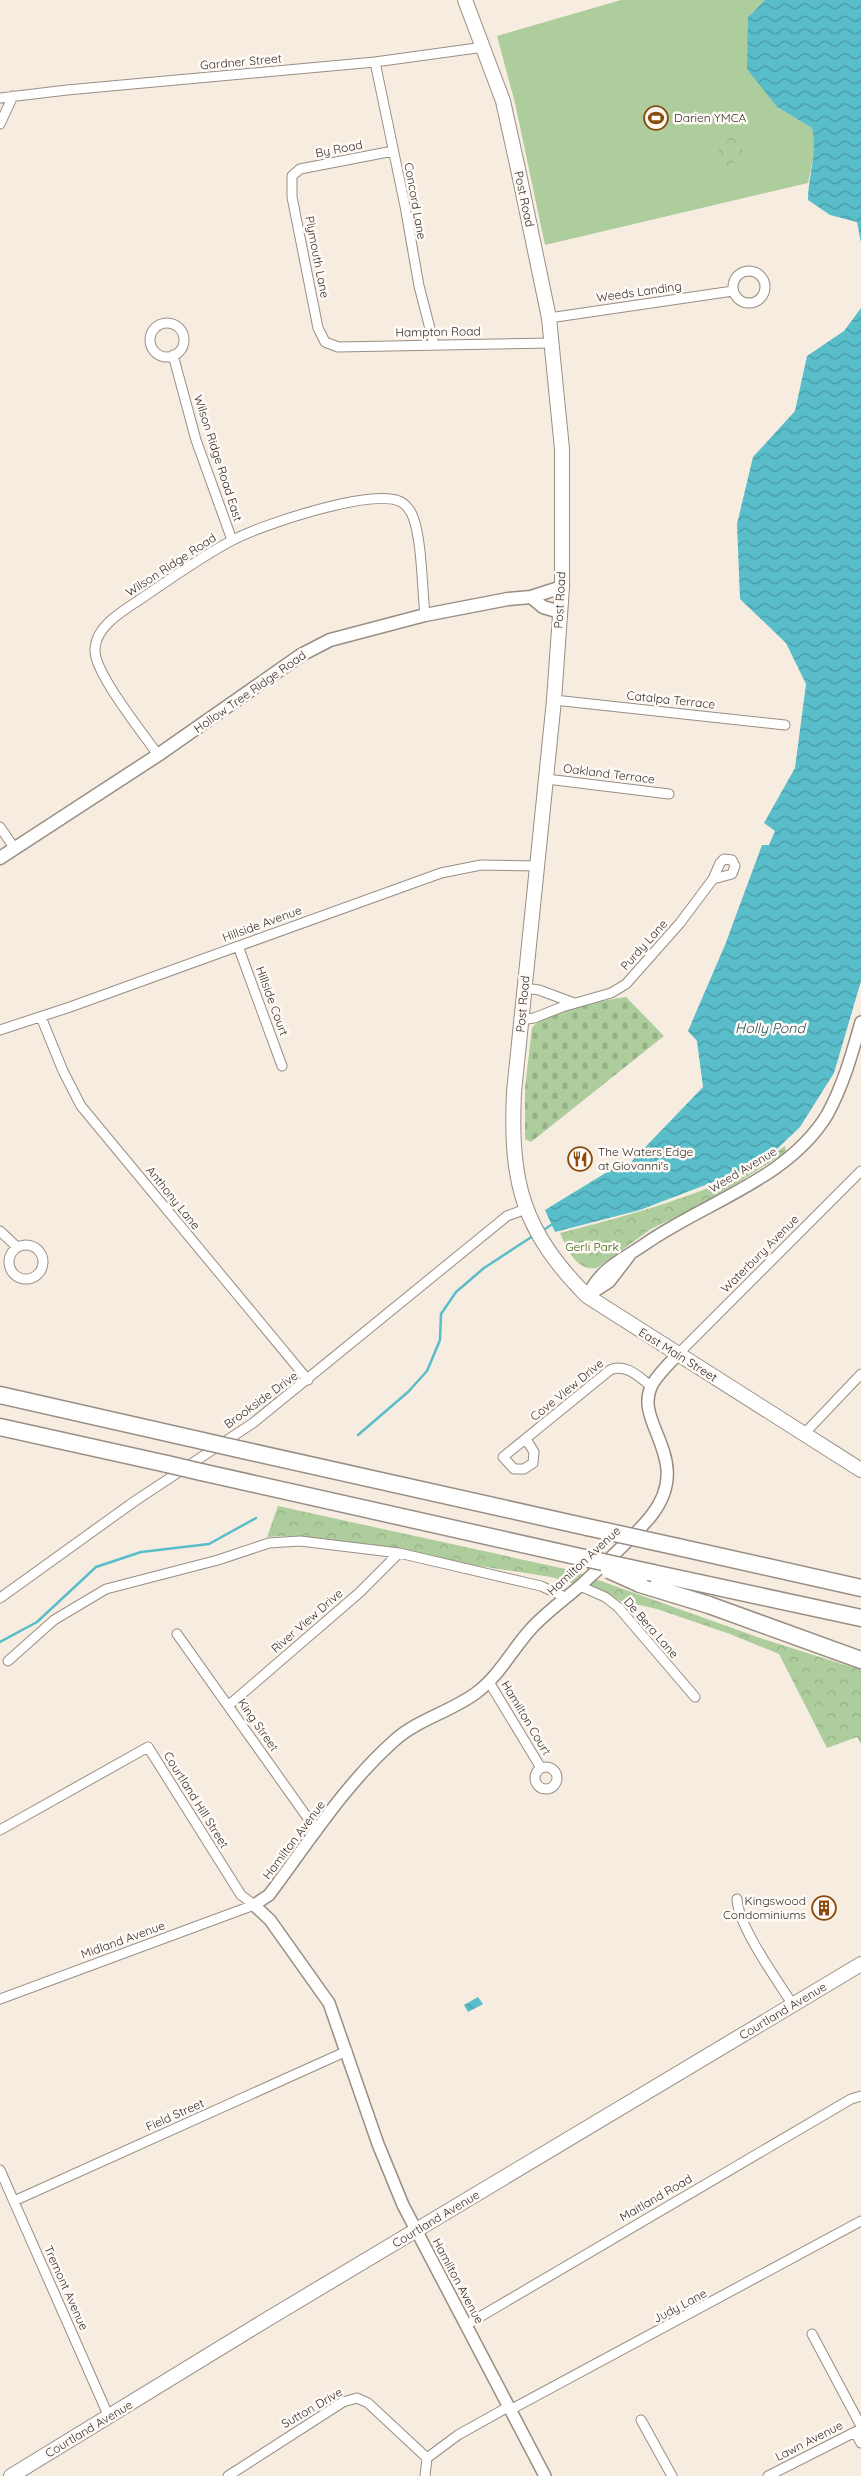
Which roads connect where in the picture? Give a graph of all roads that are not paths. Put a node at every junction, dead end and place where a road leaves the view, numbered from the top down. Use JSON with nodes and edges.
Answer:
{"nodes":[{"id":1,"x":465,"y":0,"type":"edge"},
{"id":2,"x":484,"y":47,"type":"junction"},
{"id":3,"x":375,"y":62,"type":"junction"},
{"id":4,"x":14,"y":96,"type":"junction"},
{"id":5,"x":0,"y":98,"type":"edge"},
{"id":6,"x":0,"y":124,"type":"edge"},
{"id":7,"x":393,"y":151,"type":"junction"},
{"id":8,"x":292,"y":176,"type":"joint"},
{"id":9,"x":733,"y":291,"type":"dead end"},
{"id":10,"x":549,"y":318,"type":"junction"},
{"id":11,"x":325,"y":342,"type":"joint"},
{"id":12,"x":552,"y":343,"type":"junction"},
{"id":13,"x":434,"y":344,"type":"junction"},
{"id":14,"x":173,"y":356,"type":"dead end"},
{"id":15,"x":232,"y":540,"type":"junction"},
{"id":16,"x":562,"y":587,"type":"junction"},
{"id":17,"x":531,"y":597,"type":"junction"},
{"id":18,"x":560,"y":612,"type":"junction"},
{"id":19,"x":425,"y":615,"type":"junction"},
{"id":20,"x":554,"y":700,"type":"junction"},
{"id":21,"x":785,"y":725,"type":"dead end"},
{"id":22,"x":158,"y":755,"type":"junction"},
{"id":23,"x":547,"y":779,"type":"junction"},
{"id":24,"x":669,"y":794,"type":"dead end"},
{"id":25,"x":0,"y":827,"type":"edge"},
{"id":26,"x":15,"y":849,"type":"junction"},
{"id":27,"x":0,"y":858,"type":"edge"},
{"id":28,"x":537,"y":866,"type":"junction"},
{"id":29,"x":713,"y":879,"type":"dead end"},
{"id":30,"x":238,"y":946,"type":"junction"},
{"id":31,"x":524,"y":988,"type":"junction"},
{"id":32,"x":574,"y":1003,"type":"junction"},
{"id":33,"x":41,"y":1017,"type":"junction"},
{"id":34,"x":521,"y":1020,"type":"junction"},
{"id":35,"x":861,"y":1022,"type":"edge"},
{"id":36,"x":0,"y":1030,"type":"edge"},
{"id":37,"x":282,"y":1066,"type":"dead end"},
{"id":38,"x":861,"y":1171,"type":"edge"},
{"id":39,"x":527,"y":1213,"type":"junction"},
{"id":40,"x":0,"y":1231,"type":"edge"},
{"id":41,"x":17,"y":1247,"type":"dead end"},
{"id":42,"x":587,"y":1296,"type":"junction"},
{"id":43,"x":677,"y":1355,"type":"junction"},
{"id":44,"x":861,"y":1374,"type":"edge"},
{"id":45,"x":308,"y":1380,"type":"junction"},
{"id":46,"x":651,"y":1386,"type":"junction"},
{"id":47,"x":0,"y":1395,"type":"edge"},
{"id":48,"x":0,"y":1427,"type":"edge"},
{"id":49,"x":804,"y":1434,"type":"junction"},
{"id":50,"x":526,"y":1439,"type":"dead end"},
{"id":51,"x":861,"y":1470,"type":"edge"},
{"id":52,"x":398,"y":1553,"type":"junction"},
{"id":53,"x":647,"y":1579,"type":"junction"},
{"id":54,"x":580,"y":1586,"type":"junction"},
{"id":55,"x":861,"y":1588,"type":"edge"},
{"id":56,"x":565,"y":1597,"type":"junction"},
{"id":57,"x":0,"y":1598,"type":"edge"},
{"id":58,"x":861,"y":1618,"type":"edge"},
{"id":59,"x":177,"y":1634,"type":"dead end"},
{"id":60,"x":861,"y":1660,"type":"edge"},
{"id":61,"x":8,"y":1661,"type":"dead end"},
{"id":62,"x":489,"y":1682,"type":"junction"},
{"id":63,"x":695,"y":1697,"type":"dead end"},
{"id":64,"x":229,"y":1705,"type":"junction"},
{"id":65,"x":541,"y":1768,"type":"dead end"},
{"id":66,"x":0,"y":1830,"type":"edge"},
{"id":67,"x":317,"y":1831,"type":"junction"},
{"id":68,"x":737,"y":1898,"type":"dead end"},
{"id":69,"x":254,"y":1905,"type":"junction"},
{"id":70,"x":861,"y":1964,"type":"edge"},
{"id":71,"x":0,"y":1999,"type":"edge"},
{"id":72,"x":793,"y":2004,"type":"junction"},
{"id":73,"x":347,"y":2051,"type":"junction"},
{"id":74,"x":861,"y":2096,"type":"edge"},
{"id":75,"x":0,"y":2170,"type":"edge"},
{"id":76,"x":14,"y":2201,"type":"junction"},
{"id":77,"x":861,"y":2221,"type":"edge"},
{"id":78,"x":416,"y":2231,"type":"junction"},
{"id":79,"x":466,"y":2325,"type":"junction"},
{"id":80,"x":812,"y":2334,"type":"dead end"},
{"id":81,"x":509,"y":2408,"type":"junction"},
{"id":82,"x":109,"y":2417,"type":"junction"},
{"id":83,"x":641,"y":2420,"type":"dead end"},
{"id":84,"x":859,"y":2429,"type":"edge"},
{"id":85,"x":861,"y":2444,"type":"edge"},
{"id":86,"x":428,"y":2458,"type":"junction"},
{"id":87,"x":11,"y":2476,"type":"edge"},
{"id":88,"x":228,"y":2476,"type":"edge"},
{"id":89,"x":425,"y":2476,"type":"edge"},
{"id":90,"x":544,"y":2476,"type":"edge"},
{"id":91,"x":672,"y":2476,"type":"edge"},
{"id":92,"x":768,"y":2476,"type":"edge"}],
"edges":[{"from":1,"to":2,"type":"main road","name":"Post Road"},
{"from":2,"to":3,"type":"street","name":"Gardner Street"},
{"from":2,"to":10,"type":"main road","name":"Post Road"},
{"from":3,"to":4,"type":"street","name":"Gardner Street"},
{"from":3,"to":7,"type":"street","name":"Concord Lane"},
{"from":4,"to":5,"type":"street","name":"Gardner Street"},
{"from":4,"to":6,"type":"street"},
{"from":7,"to":8,"type":"street","name":"By Road"},
{"from":7,"to":13,"type":"street","name":"Concord Lane"},
{"from":8,"to":11,"type":"street","name":"Plymouth Lane"},
{"from":9,"to":10,"type":"street","name":"Weeds Landing"},
{"from":10,"to":12,"type":"main road","name":"Post Road"},
{"from":11,"to":13,"type":"street","name":"Hampton Road"},
{"from":12,"to":13,"type":"street","name":"Hampton Road"},
{"from":12,"to":16,"type":"main road","name":"Post Road"},
{"from":14,"to":15,"type":"street","name":"Wilson Ridge Road East"},
{"from":15,"to":19,"type":"street","name":"Wilson Ridge Road"},
{"from":15,"to":22,"type":"street","name":"Wilson Ridge Road"},
{"from":16,"to":17,"type":"main road","name":"Hollow Tree Ridge Road"},
{"from":16,"to":18,"type":"main road","name":"Post Road"},
{"from":17,"to":18,"type":"main road"},
{"from":17,"to":19,"type":"main road","name":"Hollow Tree Ridge Road"},
{"from":18,"to":20,"type":"main road","name":"Post Road"},
{"from":19,"to":22,"type":"main road","name":"Hollow Tree Ridge Road"},
{"from":20,"to":21,"type":"street","name":"Catalpa Terrace"},
{"from":20,"to":23,"type":"main road","name":"Post Road"},
{"from":22,"to":26,"type":"main road","name":"Hollow Tree Ridge Road"},
{"from":23,"to":24,"type":"street","name":"Oakland Terrace"},
{"from":23,"to":28,"type":"main road","name":"Post Road"},
{"from":25,"to":26,"type":"street"},
{"from":26,"to":27,"type":"main road","name":"Hollow Tree Ridge Road"},
{"from":28,"to":30,"type":"street","name":"Hillside Avenue"},
{"from":28,"to":31,"type":"main road","name":"Post Road"},
{"from":29,"to":32,"type":"street","name":"Purdy Lane"},
{"from":30,"to":33,"type":"street","name":"Hillside Avenue"},
{"from":30,"to":37,"type":"street","name":"Hillside Court"},
{"from":31,"to":32,"type":"street"},
{"from":31,"to":34,"type":"main road","name":"Post Road"},
{"from":32,"to":34,"type":"street","name":"Purdy Lane"},
{"from":33,"to":36,"type":"street","name":"Hillside Avenue"},
{"from":33,"to":45,"type":"street","name":"Anthony Lane"},
{"from":34,"to":39,"type":"main road","name":"Post Road"},
{"from":35,"to":42,"type":"street","name":"Weed Avenue"},
{"from":38,"to":43,"type":"street","name":"Waterbury Avenue"},
{"from":39,"to":42,"type":"main road","name":"East Main Street"},
{"from":39,"to":45,"type":"street","name":"Brookside Drive"},
{"from":40,"to":41,"type":"street"},
{"from":42,"to":43,"type":"main road","name":"East Main Street"},
{"from":43,"to":46,"type":"street"},
{"from":43,"to":49,"type":"main road","name":"East Main Street"},
{"from":44,"to":49,"type":"street"},
{"from":45,"to":57,"type":"street","name":"Brookside Drive"},
{"from":46,"to":50,"type":"street","name":"Cove View Drive"},
{"from":46,"to":54,"type":"street","name":"Hamilton Avenue"},
{"from":47,"to":55,"type":"highway","bridge":true},
{"from":48,"to":53,"type":"highway","bridge":true},
{"from":49,"to":51,"type":"main road","name":"East Main Street"},
{"from":52,"to":56,"type":"street"},
{"from":52,"to":61,"type":"street"},
{"from":52,"to":64,"type":"street","name":"River View Drive"},
{"from":53,"to":58,"type":"highway"},
{"from":53,"to":60,"type":"highway"},
{"from":54,"to":56,"type":"street","name":"Hamilton Avenue"},
{"from":54,"to":63,"type":"street","name":"De Bera Lane"},
{"from":56,"to":62,"type":"street","name":"Hamilton Avenue"},
{"from":59,"to":64,"type":"street","name":"King Street"},
{"from":62,"to":65,"type":"street","name":"Hamilton Court"},
{"from":62,"to":67,"type":"street","name":"Hamilton Avenue"},
{"from":64,"to":67,"type":"street","name":"King Street"},
{"from":66,"to":69,"type":"street","name":"Courtland Hill Street"},
{"from":67,"to":69,"type":"street","name":"Hamilton Avenue"},
{"from":68,"to":72,"type":"street"},
{"from":69,"to":71,"type":"street","name":"Midland Avenue"},
{"from":69,"to":73,"type":"street","name":"Hamilton Avenue"},
{"from":70,"to":72,"type":"main road","name":"Courtland Avenue"},
{"from":72,"to":78,"type":"main road","name":"Courtland Avenue"},
{"from":73,"to":76,"type":"street","name":"Field Street"},
{"from":73,"to":78,"type":"street","name":"Hamilton Avenue"},
{"from":74,"to":79,"type":"street","name":"Maitland Road"},
{"from":75,"to":76,"type":"street","name":"Tremont Avenue"},
{"from":76,"to":82,"type":"street","name":"Tremont Avenue"},
{"from":77,"to":81,"type":"street","name":"Judy Lane"},
{"from":78,"to":79,"type":"street","name":"Hamilton Avenue"},
{"from":78,"to":82,"type":"main road","name":"Courtland Avenue"},
{"from":79,"to":81,"type":"street","name":"Hamilton Avenue"},
{"from":80,"to":84,"type":"street"},
{"from":81,"to":86,"type":"street"},
{"from":81,"to":90,"type":"street","name":"Hamilton Avenue"},
{"from":82,"to":87,"type":"main road","name":"Courtland Avenue"},
{"from":83,"to":91,"type":"street"},
{"from":84,"to":85,"type":"street"},
{"from":84,"to":92,"type":"street","name":"Lawn Avenue"},
{"from":86,"to":88,"type":"street","name":"Sutton Drive"},
{"from":86,"to":89,"type":"street"}]}
